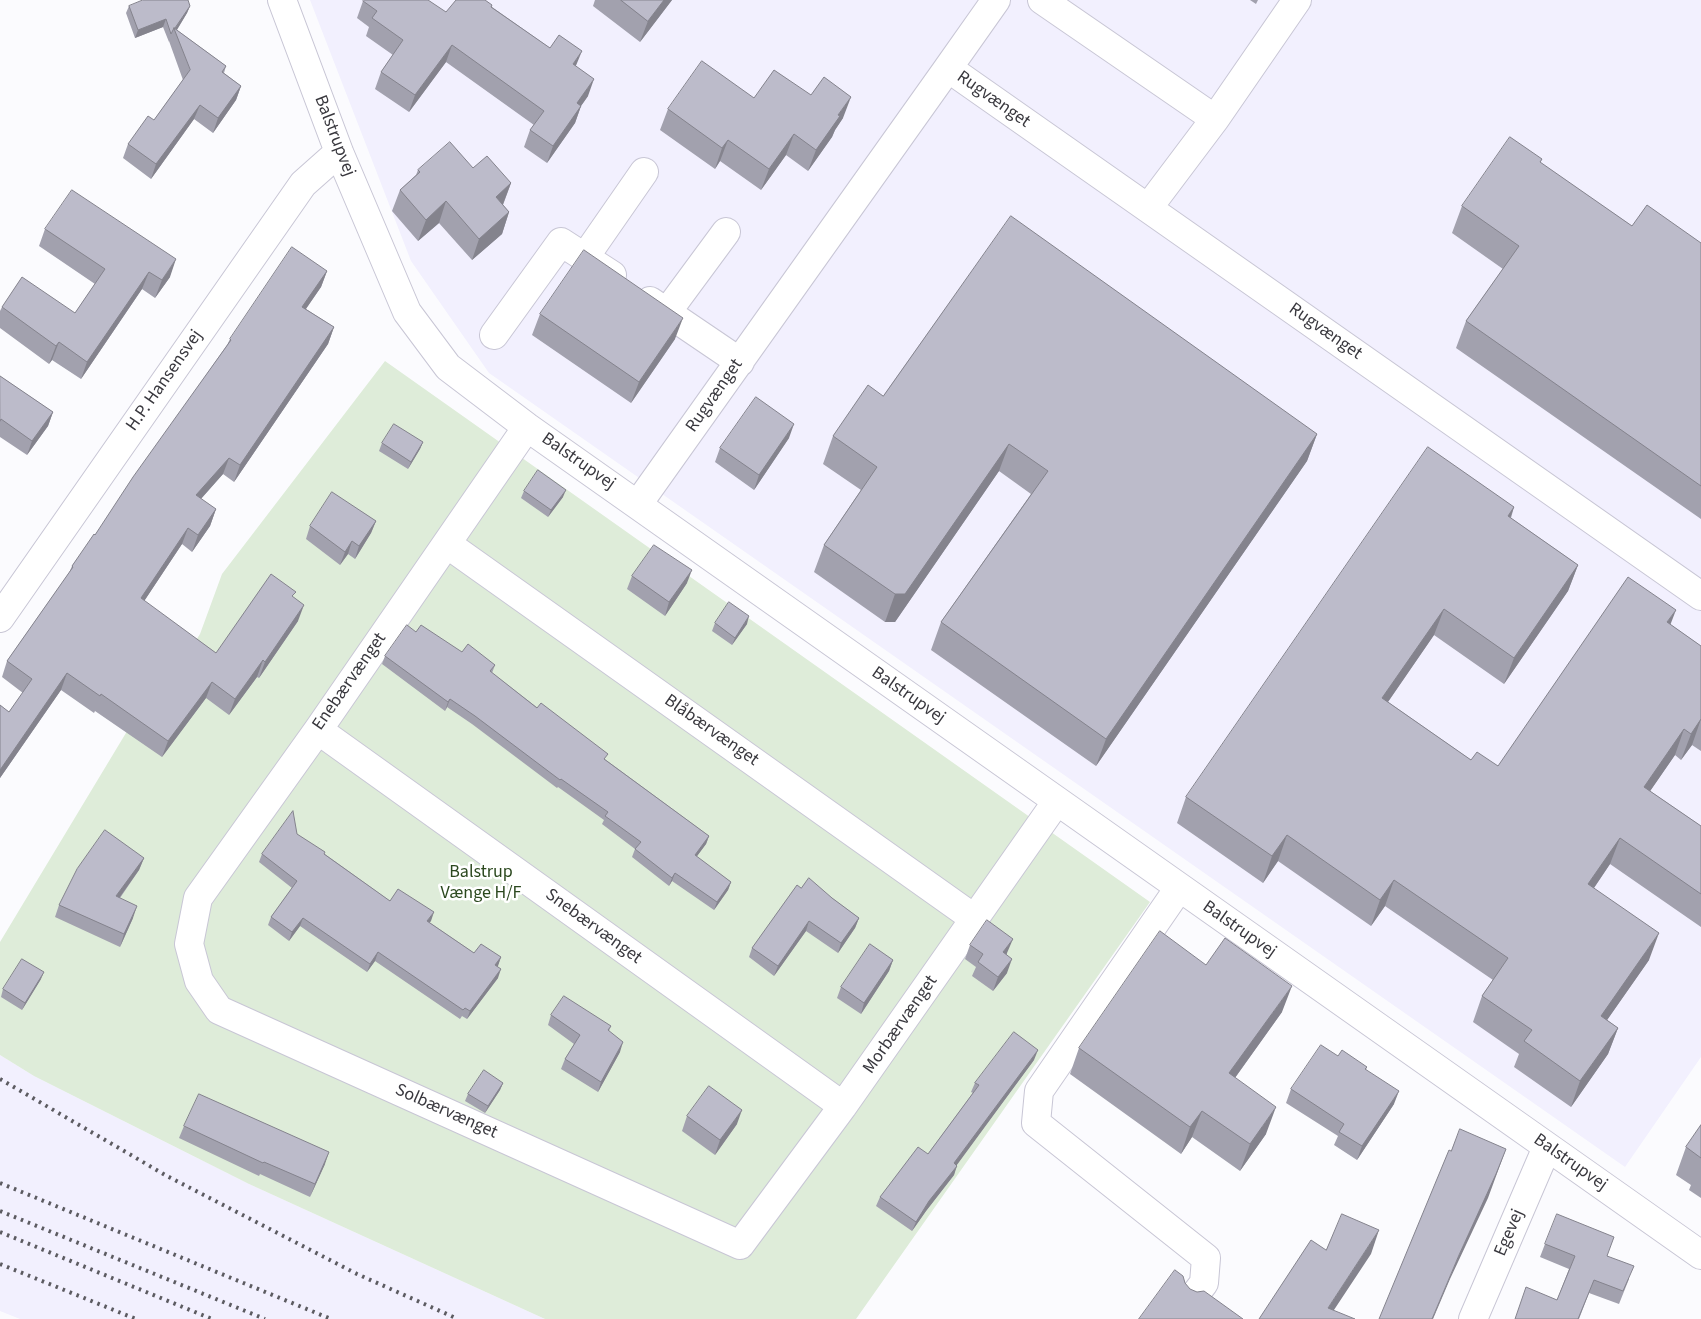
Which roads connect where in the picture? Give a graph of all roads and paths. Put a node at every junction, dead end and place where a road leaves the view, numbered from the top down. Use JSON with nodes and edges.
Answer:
{"nodes":[{"id":1,"x":282,"y":0,"type":"edge"},
{"id":2,"x":996,"y":0,"type":"edge"},
{"id":3,"x":1042,"y":0,"type":"edge"},
{"id":4,"x":1297,"y":0,"type":"edge"},
{"id":5,"x":948,"y":68,"type":"junction"},
{"id":6,"x":1215,"y":119,"type":"junction"},
{"id":7,"x":339,"y":152,"type":"junction"},
{"id":8,"x":644,"y":172,"type":"dead end"},
{"id":9,"x":1148,"y":208,"type":"junction"},
{"id":10,"x":726,"y":232,"type":"dead end"},
{"id":11,"x":585,"y":257,"type":"junction"},
{"id":12,"x":667,"y":312,"type":"junction"},
{"id":13,"x":494,"y":335,"type":"dead end"},
{"id":14,"x":740,"y":362,"type":"junction"},
{"id":15,"x":528,"y":427,"type":"junction"},
{"id":16,"x":638,"y":504,"type":"junction"},
{"id":17,"x":447,"y":544,"type":"junction"},
{"id":18,"x":1701,"y":596,"type":"edge"},
{"id":19,"x":0,"y":618,"type":"edge"},
{"id":20,"x":318,"y":730,"type":"junction"},
{"id":21,"x":1057,"y":801,"type":"junction"},
{"id":22,"x":1179,"y":888,"type":"junction"},
{"id":23,"x":975,"y":919,"type":"junction"},
{"id":24,"x":189,"y":944,"type":"joint"},
{"id":25,"x":843,"y":1106,"type":"junction"},
{"id":26,"x":1547,"y":1147,"type":"junction"},
{"id":27,"x":740,"y":1245,"type":"joint"},
{"id":28,"x":1701,"y":1255,"type":"edge"},
{"id":29,"x":1190,"y":1301,"type":"edge"},
{"id":30,"x":1473,"y":1319,"type":"edge"}],
"edges":[{"from":1,"to":7,"type":"street","name":"Balstrupvej"},
{"from":2,"to":5,"type":"street","name":"Rugvænget"},
{"from":3,"to":6,"type":"street"},
{"from":4,"to":6,"type":"street"},
{"from":5,"to":9,"type":"street","name":"Rugvænget"},
{"from":5,"to":14,"type":"street","name":"Rugvænget"},
{"from":6,"to":9,"type":"street"},
{"from":7,"to":15,"type":"street","name":"Balstrupvej"},
{"from":7,"to":19,"type":"street","name":"H.P. Hansensvej"},
{"from":8,"to":11,"type":"street"},
{"from":9,"to":18,"type":"street","name":"Rugvænget"},
{"from":10,"to":12,"type":"street"},
{"from":11,"to":12,"type":"street"},
{"from":11,"to":13,"type":"street"},
{"from":12,"to":14,"type":"street"},
{"from":14,"to":16,"type":"street","name":"Rugvænget"},
{"from":15,"to":16,"type":"street","name":"Balstrupvej"},
{"from":15,"to":17,"type":"street","name":"Enebærvænget"},
{"from":16,"to":21,"type":"street","name":"Balstrupvej"},
{"from":17,"to":20,"type":"street","name":"Enebærvænget"},
{"from":17,"to":23,"type":"street","name":"Blåbærvænget"},
{"from":20,"to":24,"type":"street","name":"Enebærvænget"},
{"from":20,"to":25,"type":"street","name":"Snebærvænget"},
{"from":21,"to":22,"type":"street","name":"Balstrupvej"},
{"from":21,"to":23,"type":"street","name":"Morbærvænget"},
{"from":22,"to":26,"type":"street","name":"Balstrupvej"},
{"from":22,"to":29,"type":"street"},
{"from":23,"to":25,"type":"street","name":"Morbærvænget"},
{"from":24,"to":27,"type":"street","name":"Solbærvænget"},
{"from":25,"to":27,"type":"street","name":"Morbærvænget"},
{"from":26,"to":28,"type":"street","name":"Balstrupvej"},
{"from":26,"to":30,"type":"street","name":"Egevej"}]}
